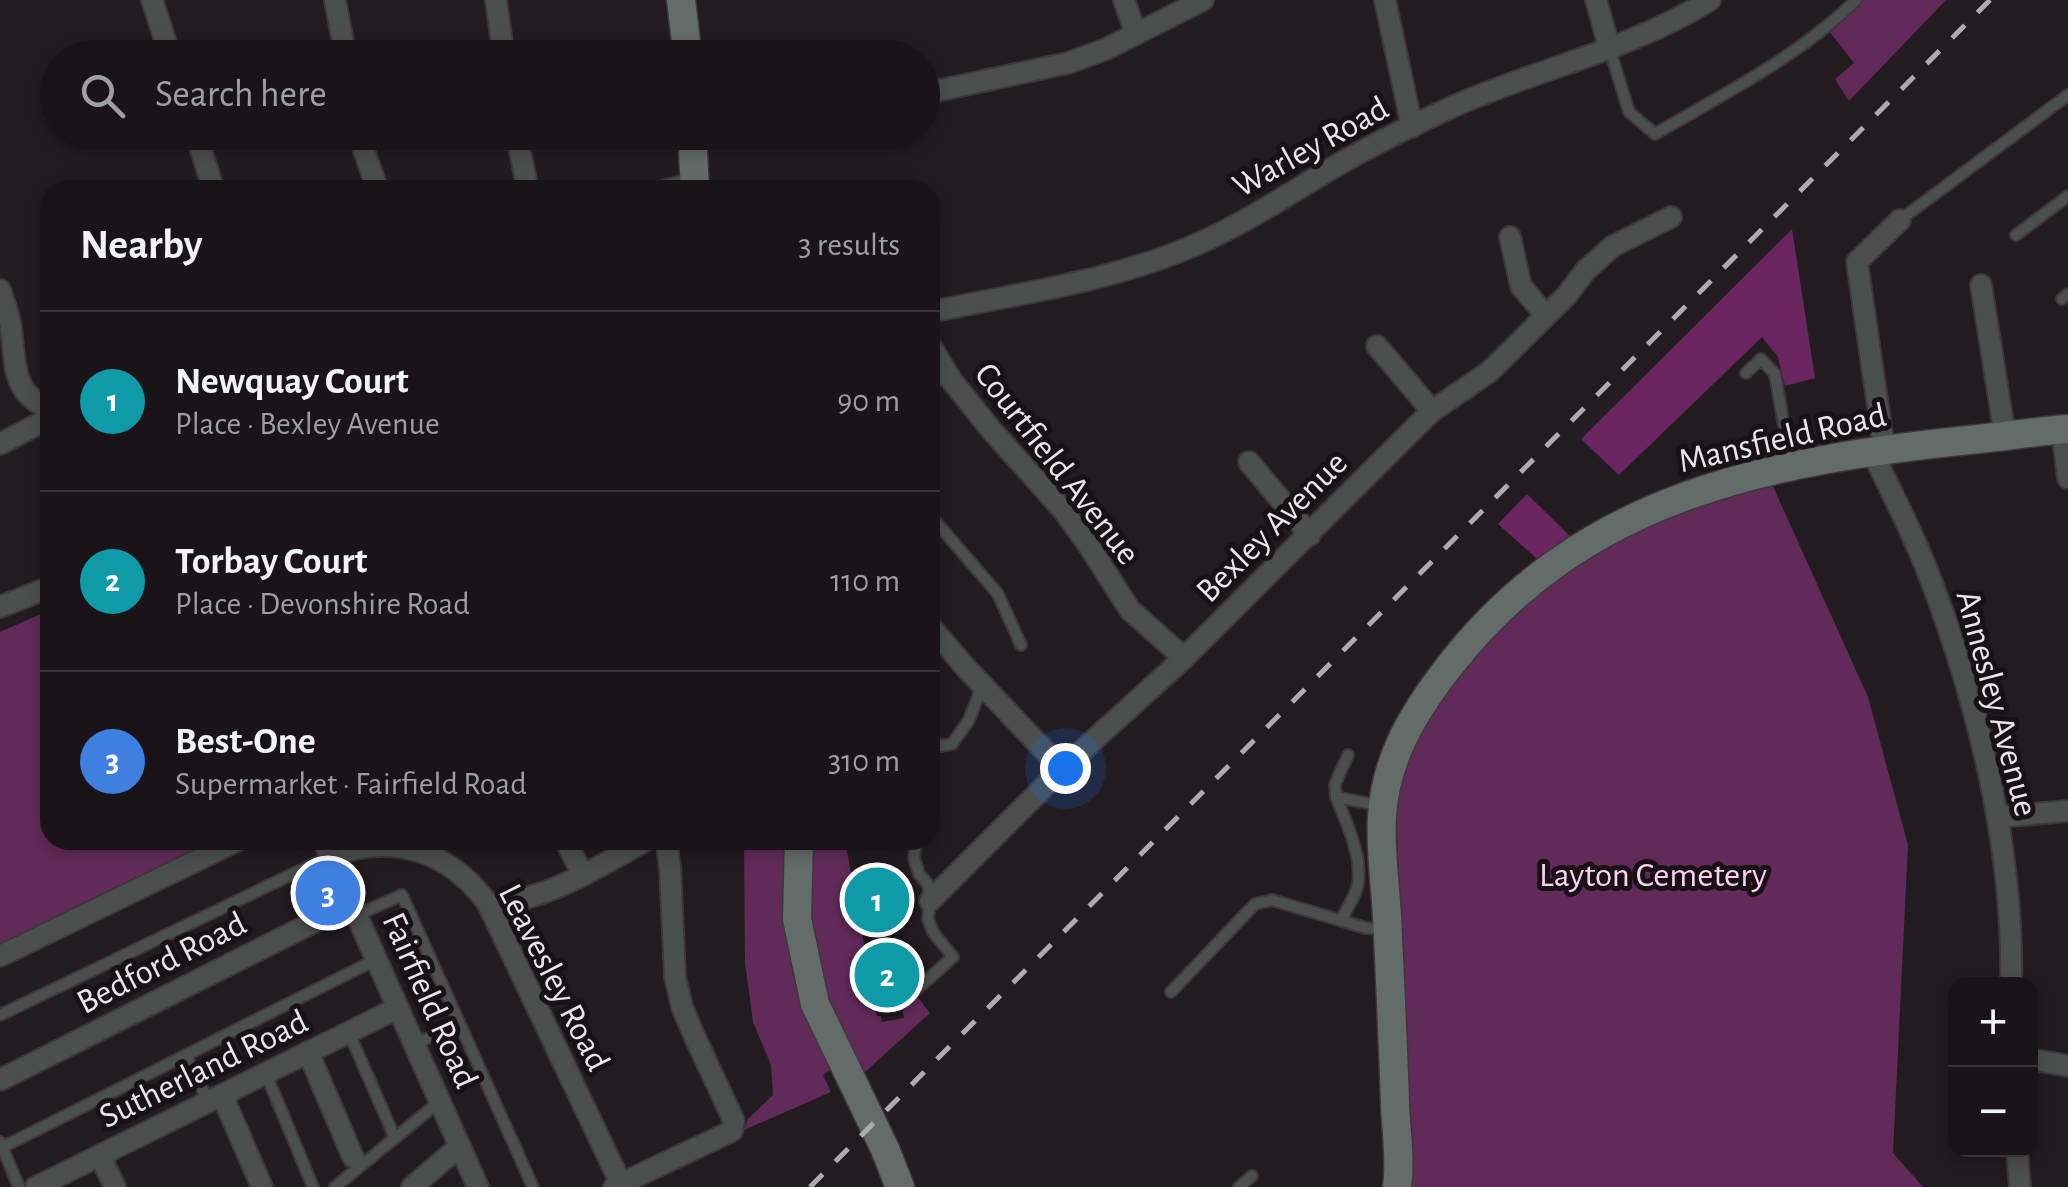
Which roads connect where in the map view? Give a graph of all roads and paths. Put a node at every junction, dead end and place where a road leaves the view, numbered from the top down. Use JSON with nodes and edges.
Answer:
{"nodes":[{"id":1,"x":152,"y":0,"type":"edge"},
{"id":2,"x":335,"y":0,"type":"edge"},
{"id":3,"x":496,"y":0,"type":"edge"},
{"id":4,"x":681,"y":0,"type":"edge"},
{"id":5,"x":1124,"y":0,"type":"edge"},
{"id":6,"x":1203,"y":0,"type":"edge"},
{"id":7,"x":1385,"y":0,"type":"edge"},
{"id":8,"x":1596,"y":0,"type":"edge"},
{"id":9,"x":1710,"y":0,"type":"edge"},
{"id":10,"x":1856,"y":0,"type":"edge"},
{"id":11,"x":1136,"y":34,"type":"junction"},
{"id":12,"x":165,"y":40,"type":"edge"},
{"id":13,"x":343,"y":40,"type":"edge"},
{"id":14,"x":502,"y":40,"type":"edge"},
{"id":15,"x":686,"y":40,"type":"edge"},
{"id":16,"x":1610,"y":50,"type":"junction"},
{"id":17,"x":940,"y":90,"type":"edge"},
{"id":18,"x":2068,"y":95,"type":"edge"},
{"id":19,"x":1412,"y":126,"type":"junction"},
{"id":20,"x":201,"y":150,"type":"edge"},
{"id":21,"x":364,"y":150,"type":"edge"},
{"id":22,"x":520,"y":150,"type":"edge"},
{"id":23,"x":695,"y":150,"type":"edge"},
{"id":24,"x":211,"y":180,"type":"edge"},
{"id":25,"x":374,"y":180,"type":"edge"},
{"id":26,"x":526,"y":180,"type":"edge"},
{"id":27,"x":695,"y":180,"type":"edge"},
{"id":28,"x":2068,"y":196,"type":"edge"},
{"id":29,"x":1671,"y":218,"type":"dead end"},
{"id":30,"x":1900,"y":220,"type":"joint"},
{"id":31,"x":2016,"y":235,"type":"dead end"},
{"id":32,"x":1510,"y":237,"type":"dead end"},
{"id":33,"x":1981,"y":285,"type":"dead end"},
{"id":34,"x":0,"y":290,"type":"edge"},
{"id":35,"x":940,"y":310,"type":"edge"},
{"id":36,"x":1545,"y":314,"type":"junction"},
{"id":37,"x":1377,"y":346,"type":"dead end"},
{"id":38,"x":1746,"y":373,"type":"dead end"},
{"id":39,"x":940,"y":382,"type":"edge"},
{"id":40,"x":40,"y":405,"type":"edge"},
{"id":41,"x":1432,"y":411,"type":"junction"},
{"id":42,"x":40,"y":423,"type":"edge"},
{"id":43,"x":2065,"y":429,"type":"edge"},
{"id":44,"x":2005,"y":436,"type":"junction"},
{"id":45,"x":0,"y":444,"type":"edge"},
{"id":46,"x":1878,"y":450,"type":"junction"},
{"id":47,"x":1249,"y":462,"type":"dead end"},
{"id":48,"x":1791,"y":466,"type":"junction"},
{"id":49,"x":2068,"y":478,"type":"edge"},
{"id":50,"x":940,"y":527,"type":"edge"},
{"id":51,"x":1310,"y":535,"type":"junction"},
{"id":52,"x":40,"y":591,"type":"edge"},
{"id":53,"x":0,"y":607,"type":"edge"},
{"id":54,"x":940,"y":637,"type":"edge"},
{"id":55,"x":1021,"y":645,"type":"dead end"},
{"id":56,"x":1184,"y":658,"type":"junction"},
{"id":57,"x":982,"y":685,"type":"junction"},
{"id":58,"x":940,"y":746,"type":"edge"},
{"id":59,"x":1348,"y":756,"type":"dead end"},
{"id":60,"x":1062,"y":769,"type":"junction"},
{"id":61,"x":1336,"y":797,"type":"junction"},
{"id":62,"x":1383,"y":806,"type":"junction"},
{"id":63,"x":2068,"y":810,"type":"edge"},
{"id":64,"x":1998,"y":817,"type":"junction"},
{"id":65,"x":218,"y":850,"type":"edge"},
{"id":66,"x":322,"y":850,"type":"edge"},
{"id":67,"x":327,"y":850,"type":"edge"},
{"id":68,"x":414,"y":850,"type":"edge"},
{"id":69,"x":570,"y":850,"type":"edge"},
{"id":70,"x":629,"y":850,"type":"edge"},
{"id":71,"x":668,"y":850,"type":"edge"},
{"id":72,"x":799,"y":850,"type":"edge"},
{"id":73,"x":915,"y":850,"type":"edge"},
{"id":74,"x":583,"y":875,"type":"junction"},
{"id":75,"x":930,"y":901,"type":"junction"},
{"id":76,"x":488,"y":904,"type":"junction"},
{"id":77,"x":354,"y":909,"type":"junction"},
{"id":78,"x":1340,"y":920,"type":"junction"},
{"id":79,"x":1388,"y":929,"type":"junction"},
{"id":80,"x":0,"y":956,"type":"edge"},
{"id":81,"x":377,"y":959,"type":"junction"},
{"id":82,"x":2011,"y":977,"type":"edge"},
{"id":83,"x":916,"y":990,"type":"dead end"},
{"id":84,"x":1171,"y":992,"type":"dead end"},
{"id":85,"x":398,"y":1008,"type":"junction"},
{"id":86,"x":0,"y":1015,"type":"edge"},
{"id":87,"x":460,"y":1024,"type":"junction"},
{"id":88,"x":348,"y":1032,"type":"junction"},
{"id":89,"x":414,"y":1044,"type":"junction"},
{"id":90,"x":308,"y":1052,"type":"junction"},
{"id":91,"x":186,"y":1055,"type":"junction"},
{"id":92,"x":2038,"y":1061,"type":"edge"},
{"id":93,"x":2068,"y":1066,"type":"edge"},
{"id":94,"x":266,"y":1073,"type":"junction"},
{"id":95,"x":0,"y":1080,"type":"edge"},
{"id":96,"x":215,"y":1098,"type":"junction"},
{"id":97,"x":440,"y":1102,"type":"junction"},
{"id":98,"x":395,"y":1138,"type":"junction"},
{"id":99,"x":1,"y":1144,"type":"edge"},
{"id":100,"x":460,"y":1146,"type":"junction"},
{"id":101,"x":100,"y":1156,"type":"junction"},
{"id":102,"x":353,"y":1157,"type":"dead end"},
{"id":103,"x":2018,"y":1157,"type":"edge"},
{"id":104,"x":1252,"y":1176,"type":"dead end"},
{"id":105,"x":617,"y":1185,"type":"edge"},
{"id":106,"x":19,"y":1187,"type":"edge"},
{"id":107,"x":36,"y":1187,"type":"edge"},
{"id":108,"x":115,"y":1187,"type":"edge"},
{"id":109,"x":262,"y":1187,"type":"edge"},
{"id":110,"x":313,"y":1187,"type":"edge"},
{"id":111,"x":335,"y":1187,"type":"edge"},
{"id":112,"x":412,"y":1187,"type":"edge"},
{"id":113,"x":478,"y":1187,"type":"edge"},
{"id":114,"x":533,"y":1187,"type":"edge"},
{"id":115,"x":900,"y":1187,"type":"edge"},
{"id":116,"x":1240,"y":1187,"type":"edge"},
{"id":117,"x":1397,"y":1187,"type":"edge"},
{"id":118,"x":2020,"y":1187,"type":"edge"}],
"edges":[{"from":1,"to":12,"type":"street"},
{"from":2,"to":13,"type":"street"},
{"from":3,"to":14,"type":"street"},
{"from":4,"to":15,"type":"street"},
{"from":5,"to":11,"type":"street"},
{"from":6,"to":11,"type":"street"},
{"from":7,"to":19,"type":"street"},
{"from":8,"to":16,"type":"street"},
{"from":9,"to":16,"type":"street","name":"Warley Road"},
{"from":10,"to":16,"type":"lane"},
{"from":11,"to":17,"type":"street"},
{"from":16,"to":19,"type":"street","name":"Warley Road"},
{"from":18,"to":30,"type":"lane"},
{"from":19,"to":35,"type":"street","name":"Warley Road"},
{"from":20,"to":24,"type":"street"},
{"from":21,"to":25,"type":"street"},
{"from":22,"to":26,"type":"street"},
{"from":23,"to":27,"type":"street"},
{"from":28,"to":31,"type":"lane"},
{"from":29,"to":36,"type":"street","name":"Bexley Avenue"},
{"from":30,"to":46,"type":"street","name":"Annesley Avenue"},
{"from":32,"to":36,"type":"street"},
{"from":33,"to":44,"type":"street"},
{"from":34,"to":40,"type":"street"},
{"from":36,"to":41,"type":"street","name":"Bexley Avenue"},
{"from":37,"to":41,"type":"street"},
{"from":38,"to":48,"type":"lane"},
{"from":39,"to":56,"type":"street","name":"Courtfield Avenue"},
{"from":41,"to":51,"type":"street","name":"Bexley Avenue"},
{"from":42,"to":45,"type":"street"},
{"from":43,"to":44,"type":"street","name":"Mansfield Road"},
{"from":43,"to":49,"type":"street"},
{"from":44,"to":46,"type":"street","name":"Mansfield Road"},
{"from":46,"to":48,"type":"street","name":"Mansfield Road"},
{"from":46,"to":64,"type":"street","name":"Annesley Avenue"},
{"from":47,"to":51,"type":"street"},
{"from":48,"to":62,"type":"street","name":"Mansfield Road"},
{"from":50,"to":55,"type":"lane"},
{"from":51,"to":56,"type":"street","name":"Bexley Avenue"},
{"from":52,"to":53,"type":"street"},
{"from":54,"to":57,"type":"street"},
{"from":56,"to":60,"type":"street","name":"Bexley Avenue"},
{"from":57,"to":58,"type":"lane"},
{"from":57,"to":60,"type":"street"},
{"from":59,"to":61,"type":"lane"},
{"from":60,"to":75,"type":"street","name":"Bexley Avenue"},
{"from":61,"to":62,"type":"lane"},
{"from":61,"to":78,"type":"lane"},
{"from":62,"to":79,"type":"street","name":"Mansfield Road"},
{"from":63,"to":64,"type":"street"},
{"from":64,"to":82,"type":"street","name":"Annesley Avenue"},
{"from":65,"to":80,"type":"street"},
{"from":66,"to":86,"type":"lane"},
{"from":67,"to":77,"type":"street","name":"Fairfield Road"},
{"from":68,"to":76,"type":"street","name":"Leavesley Road"},
{"from":69,"to":74,"type":"street"},
{"from":70,"to":74,"type":"street"},
{"from":71,"to":105,"type":"street"},
{"from":72,"to":115,"type":"street"},
{"from":73,"to":75,"type":"lane"},
{"from":74,"to":76,"type":"street"},
{"from":75,"to":83,"type":"lane"},
{"from":76,"to":105,"type":"street","name":"Leavesley Road"},
{"from":77,"to":81,"type":"street","name":"Fairfield Road"},
{"from":77,"to":87,"type":"lane"},
{"from":77,"to":95,"type":"street","name":"Bedford Road"},
{"from":78,"to":79,"type":"lane"},
{"from":78,"to":84,"type":"lane"},
{"from":79,"to":117,"type":"street","name":"Mansfield Road"},
{"from":81,"to":85,"type":"street","name":"Fairfield Road"},
{"from":81,"to":91,"type":"lane"},
{"from":85,"to":88,"type":"street","name":"Sutherland Road"},
{"from":85,"to":89,"type":"street","name":"Fairfield Road"},
{"from":87,"to":89,"type":"lane"},
{"from":87,"to":114,"type":"lane"},
{"from":88,"to":90,"type":"street","name":"Sutherland Road"},
{"from":88,"to":98,"type":"lane"},
{"from":89,"to":97,"type":"street","name":"Fairfield Road"},
{"from":90,"to":94,"type":"street","name":"Sutherland Road"},
{"from":90,"to":102,"type":"street"},
{"from":91,"to":96,"type":"lane"},
{"from":91,"to":99,"type":"lane"},
{"from":92,"to":93,"type":"street"},
{"from":94,"to":96,"type":"street","name":"Sutherland Road"},
{"from":94,"to":110,"type":"lane"},
{"from":96,"to":101,"type":"street","name":"Sutherland Road"},
{"from":96,"to":109,"type":"street"},
{"from":97,"to":98,"type":"lane"},
{"from":97,"to":100,"type":"street","name":"Fairfield Road"},
{"from":98,"to":111,"type":"lane"},
{"from":99,"to":106,"type":"lane"},
{"from":100,"to":112,"type":"street"},
{"from":100,"to":113,"type":"street","name":"Fairfield Road"},
{"from":101,"to":107,"type":"street","name":"Sutherland Road"},
{"from":101,"to":108,"type":"street"},
{"from":103,"to":118,"type":"street"},
{"from":104,"to":116,"type":"lane"}]}
